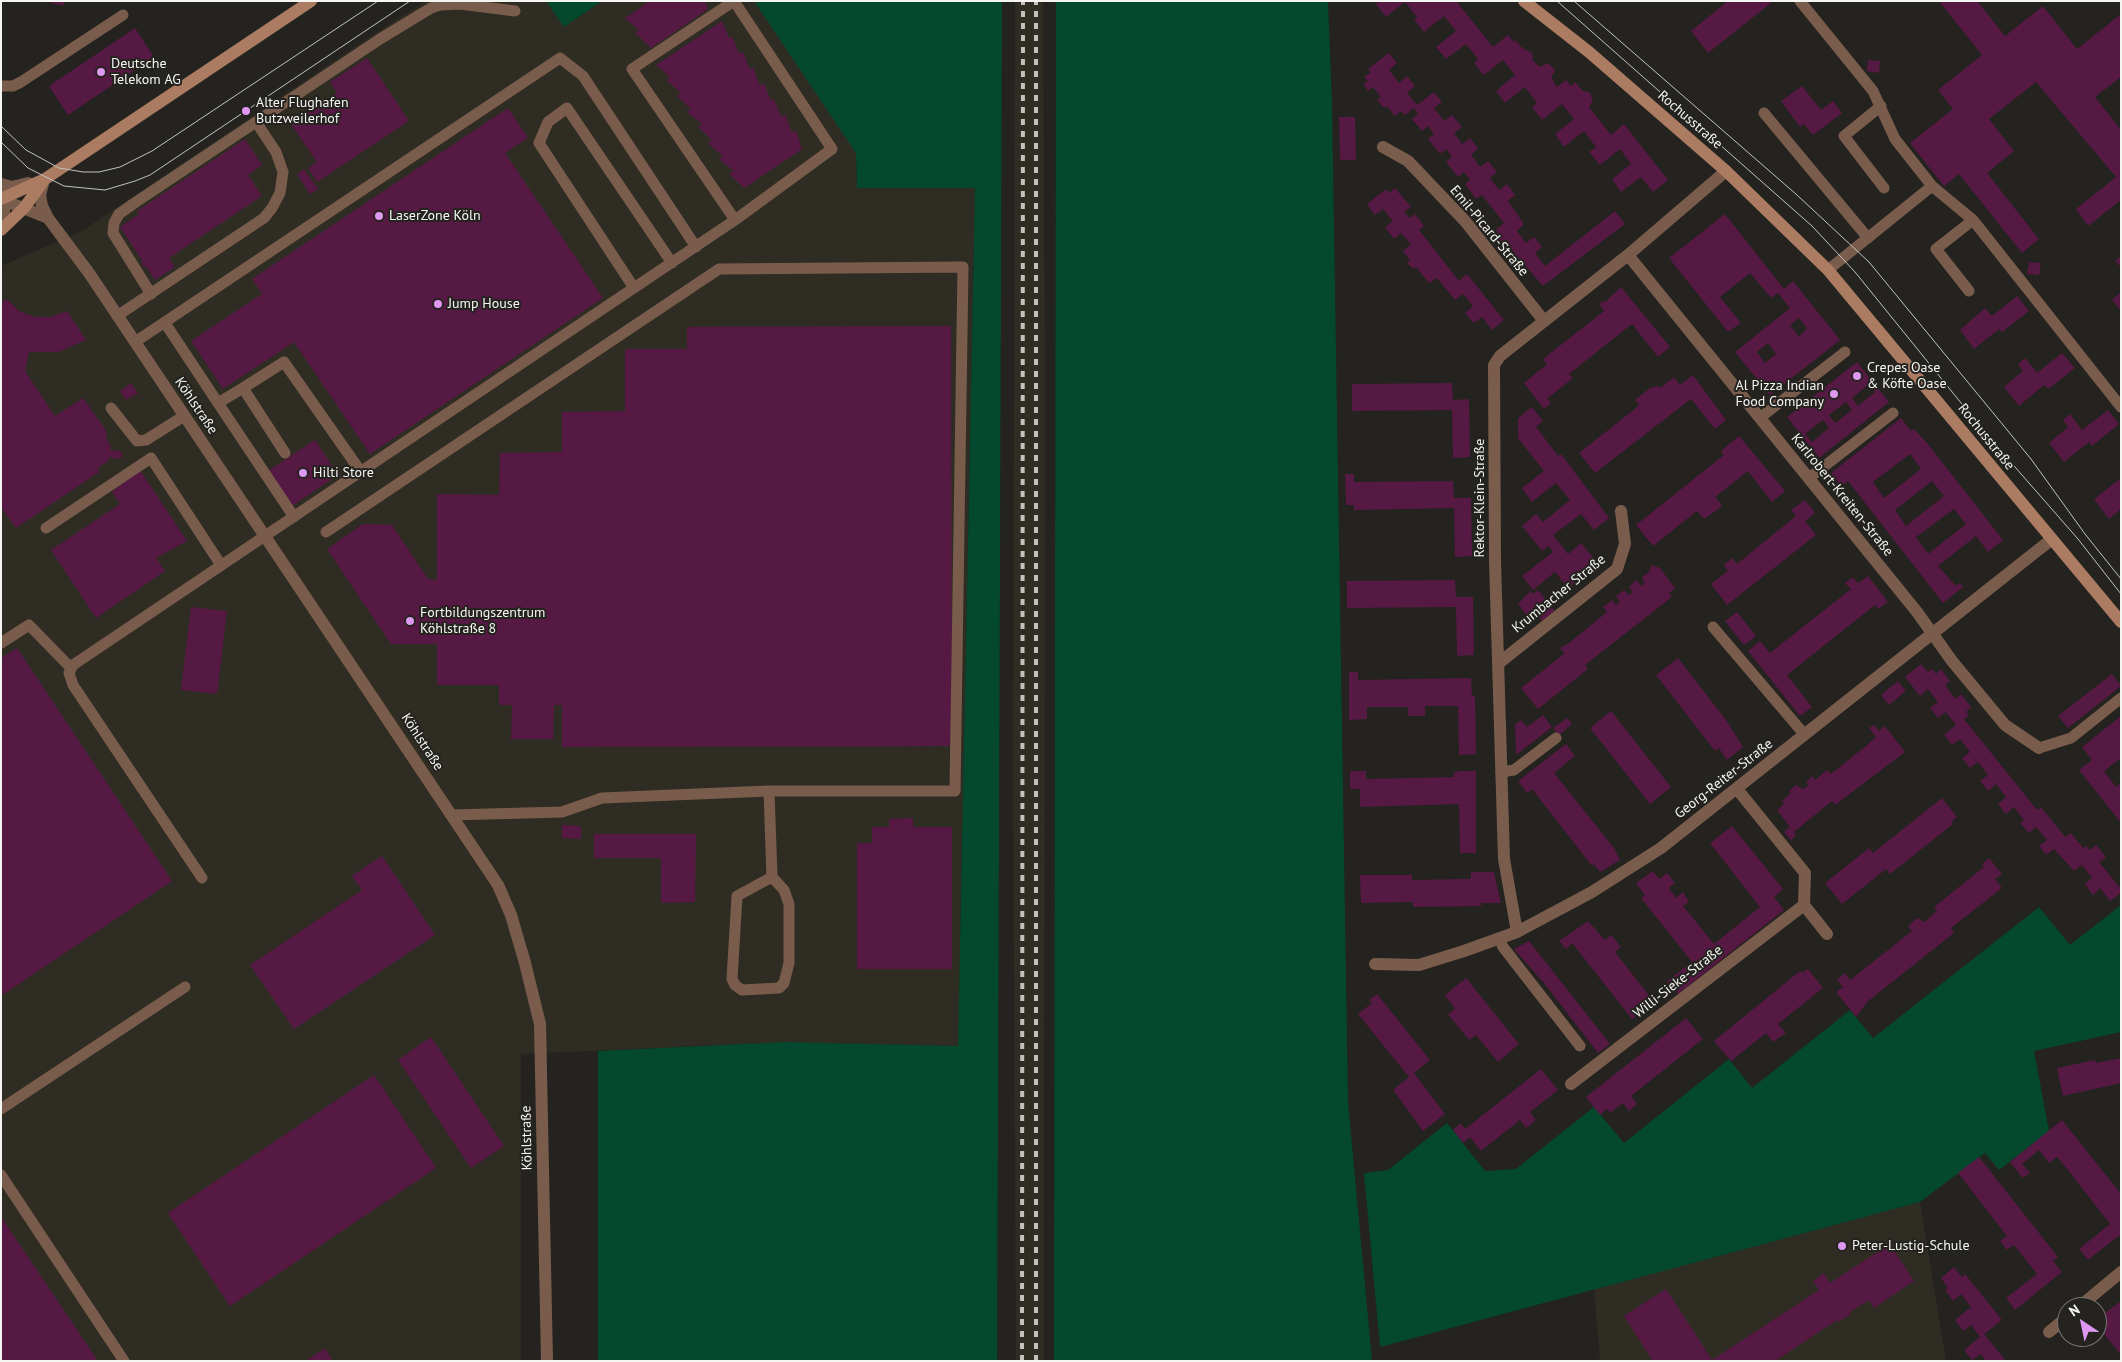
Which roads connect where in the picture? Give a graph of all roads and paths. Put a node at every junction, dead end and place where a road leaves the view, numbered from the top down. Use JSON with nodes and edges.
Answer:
{"nodes":[{"id":1,"x":311,"y":1,"type":"edge"},
{"id":2,"x":1524,"y":1,"type":"edge"},
{"id":3,"x":1800,"y":1,"type":"edge"},
{"id":4,"x":515,"y":11,"type":"dead end"},
{"id":5,"x":123,"y":15,"type":"dead end"},
{"id":6,"x":1,"y":86,"type":"edge"},
{"id":7,"x":1881,"y":106,"type":"junction"},
{"id":8,"x":1764,"y":113,"type":"dead end"},
{"id":9,"x":256,"y":122,"type":"junction"},
{"id":10,"x":1383,"y":148,"type":"dead end"},
{"id":11,"x":1726,"y":171,"type":"junction"},
{"id":12,"x":45,"y":178,"type":"junction"},
{"id":13,"x":1,"y":184,"type":"edge"},
{"id":14,"x":1932,"y":186,"type":"junction"},
{"id":15,"x":1884,"y":188,"type":"dead end"},
{"id":16,"x":9,"y":200,"type":"edge"},
{"id":17,"x":48,"y":218,"type":"junction"},
{"id":18,"x":735,"y":220,"type":"junction"},
{"id":19,"x":1973,"y":220,"type":"junction"},
{"id":20,"x":3,"y":225,"type":"edge"},
{"id":21,"x":1868,"y":238,"type":"junction"},
{"id":22,"x":696,"y":247,"type":"junction"},
{"id":23,"x":1628,"y":254,"type":"junction"},
{"id":24,"x":672,"y":263,"type":"junction"},
{"id":25,"x":1828,"y":270,"type":"junction"},
{"id":26,"x":634,"y":288,"type":"junction"},
{"id":27,"x":1969,"y":291,"type":"dead end"},
{"id":28,"x":151,"y":294,"type":"junction"},
{"id":29,"x":118,"y":316,"type":"junction"},
{"id":30,"x":1544,"y":321,"type":"junction"},
{"id":31,"x":165,"y":323,"type":"junction"},
{"id":32,"x":135,"y":342,"type":"junction"},
{"id":33,"x":1844,"y":352,"type":"dead end"},
{"id":34,"x":243,"y":388,"type":"junction"},
{"id":35,"x":218,"y":403,"type":"junction"},
{"id":36,"x":2121,"y":407,"type":"edge"},
{"id":37,"x":112,"y":408,"type":"dead end"},
{"id":38,"x":1893,"y":413,"type":"dead end"},
{"id":39,"x":184,"y":416,"type":"junction"},
{"id":40,"x":1762,"y":417,"type":"junction"},
{"id":41,"x":285,"y":453,"type":"dead end"},
{"id":42,"x":361,"y":472,"type":"junction"},
{"id":43,"x":1809,"y":478,"type":"junction"},
{"id":44,"x":1621,"y":511,"type":"dead end"},
{"id":45,"x":294,"y":517,"type":"junction"},
{"id":46,"x":46,"y":528,"type":"dead end"},
{"id":47,"x":326,"y":532,"type":"dead end"},
{"id":48,"x":264,"y":537,"type":"junction"},
{"id":49,"x":2052,"y":539,"type":"junction"},
{"id":50,"x":221,"y":565,"type":"junction"},
{"id":51,"x":2121,"y":622,"type":"edge"},
{"id":52,"x":1712,"y":627,"type":"dead end"},
{"id":53,"x":1933,"y":632,"type":"junction"},
{"id":54,"x":1,"y":643,"type":"edge"},
{"id":55,"x":1499,"y":663,"type":"junction"},
{"id":56,"x":71,"y":668,"type":"junction"},
{"id":57,"x":2121,"y":698,"type":"edge"},
{"id":58,"x":1804,"y":734,"type":"junction"},
{"id":59,"x":1556,"y":738,"type":"dead end"},
{"id":60,"x":2038,"y":748,"type":"joint"},
{"id":61,"x":1500,"y":772,"type":"junction"},
{"id":62,"x":1737,"y":789,"type":"junction"},
{"id":63,"x":769,"y":791,"type":"junction"},
{"id":64,"x":452,"y":815,"type":"junction"},
{"id":65,"x":772,"y":876,"type":"junction"},
{"id":66,"x":202,"y":878,"type":"dead end"},
{"id":67,"x":1804,"y":905,"type":"junction"},
{"id":68,"x":1518,"y":932,"type":"junction"},
{"id":69,"x":1827,"y":934,"type":"dead end"},
{"id":70,"x":1499,"y":938,"type":"junction"},
{"id":71,"x":1375,"y":964,"type":"dead end"},
{"id":72,"x":185,"y":987,"type":"dead end"},
{"id":73,"x":1580,"y":1046,"type":"dead end"},
{"id":74,"x":1570,"y":1084,"type":"dead end"},
{"id":75,"x":1,"y":1109,"type":"edge"},
{"id":76,"x":1,"y":1175,"type":"edge"},
{"id":77,"x":2121,"y":1272,"type":"edge"},
{"id":78,"x":2091,"y":1297,"type":"edge"},
{"id":79,"x":2057,"y":1325,"type":"edge"},
{"id":80,"x":2049,"y":1332,"type":"dead end"},
{"id":81,"x":124,"y":1361,"type":"edge"},
{"id":82,"x":547,"y":1361,"type":"edge"}],
"edges":[{"from":1,"to":12,"type":"street"},
{"from":2,"to":11,"type":"street","name":"Rochusstraße"},
{"from":3,"to":7,"type":"lane"},
{"from":4,"to":9,"type":"lane"},
{"from":5,"to":6,"type":"lane"},
{"from":7,"to":14,"type":"lane"},
{"from":7,"to":15,"type":"lane"},
{"from":8,"to":21,"type":"lane"},
{"from":9,"to":28,"type":"lane"},
{"from":9,"to":28,"type":"lane"},
{"from":10,"to":30,"type":"street","name":"Emil-Picard-Straße"},
{"from":11,"to":23,"type":"street","name":"Rektor-Klein-Straße"},
{"from":11,"to":25,"type":"street","name":"Rochusstraße"},
{"from":12,"to":13,"type":"street"},
{"from":12,"to":16,"type":"street"},
{"from":12,"to":16,"type":"street"},
{"from":12,"to":17,"type":"street","name":"Köhlstraße"},
{"from":14,"to":19,"type":"lane"},
{"from":14,"to":21,"type":"lane"},
{"from":16,"to":17,"type":"street"},
{"from":16,"to":20,"type":"street"},
{"from":16,"to":20,"type":"street"},
{"from":17,"to":20,"type":"street"},
{"from":17,"to":29,"type":"street","name":"Köhlstraße"},
{"from":18,"to":18,"type":"lane"},
{"from":18,"to":22,"type":"lane"},
{"from":19,"to":27,"type":"lane"},
{"from":19,"to":36,"type":"lane"},
{"from":21,"to":25,"type":"lane"},
{"from":22,"to":24,"type":"lane"},
{"from":22,"to":31,"type":"lane"},
{"from":23,"to":30,"type":"street","name":"Rektor-Klein-Straße"},
{"from":23,"to":40,"type":"street","name":"Karlrobert-Kreiten-Straße"},
{"from":24,"to":26,"type":"lane"},
{"from":24,"to":26,"type":"lane"},
{"from":25,"to":49,"type":"street","name":"Rochusstraße"},
{"from":26,"to":42,"type":"lane"},
{"from":28,"to":29,"type":"lane"},
{"from":29,"to":32,"type":"street","name":"Köhlstraße"},
{"from":30,"to":55,"type":"street","name":"Rektor-Klein-Straße"},
{"from":31,"to":32,"type":"lane"},
{"from":31,"to":35,"type":"lane"},
{"from":32,"to":39,"type":"street","name":"Köhlstraße"},
{"from":33,"to":40,"type":"lane"},
{"from":34,"to":35,"type":"lane"},
{"from":34,"to":41,"type":"lane"},
{"from":34,"to":42,"type":"lane"},
{"from":35,"to":45,"type":"lane"},
{"from":37,"to":39,"type":"lane"},
{"from":38,"to":43,"type":"lane"},
{"from":39,"to":48,"type":"street","name":"Köhlstraße"},
{"from":40,"to":43,"type":"street","name":"Karlrobert-Kreiten-Straße"},
{"from":42,"to":45,"type":"lane"},
{"from":43,"to":53,"type":"street","name":"Karlrobert-Kreiten-Straße"},
{"from":44,"to":55,"type":"street","name":"Krumbacher Straße"},
{"from":45,"to":48,"type":"lane"},
{"from":46,"to":50,"type":"lane"},
{"from":47,"to":63,"type":"lane"},
{"from":48,"to":50,"type":"lane"},
{"from":48,"to":64,"type":"street","name":"Köhlstraße"},
{"from":49,"to":51,"type":"street","name":"Rochusstraße"},
{"from":49,"to":53,"type":"street","name":"Georg-Reiter-Straße"},
{"from":50,"to":56,"type":"lane"},
{"from":52,"to":58,"type":"lane"},
{"from":53,"to":58,"type":"street","name":"Georg-Reiter-Straße"},
{"from":53,"to":60,"type":"street","name":"Karlrobert-Kreiten-Straße"},
{"from":54,"to":56,"type":"lane"},
{"from":55,"to":61,"type":"street","name":"Rektor-Klein-Straße"},
{"from":56,"to":66,"type":"lane"},
{"from":57,"to":60,"type":"lane"},
{"from":58,"to":62,"type":"street","name":"Georg-Reiter-Straße"},
{"from":59,"to":61,"type":"lane"},
{"from":61,"to":68,"type":"street","name":"Rektor-Klein-Straße"},
{"from":62,"to":67,"type":"street"},
{"from":62,"to":68,"type":"street","name":"Georg-Reiter-Straße"},
{"from":63,"to":64,"type":"lane"},
{"from":63,"to":65,"type":"lane"},
{"from":64,"to":82,"type":"street","name":"Köhlstraße"},
{"from":65,"to":65,"type":"lane"},
{"from":67,"to":69,"type":"street"},
{"from":67,"to":74,"type":"street","name":"Willi-Sieke-Straße"},
{"from":68,"to":70,"type":"street","name":"Georg-Reiter-Straße"},
{"from":70,"to":71,"type":"street","name":"Georg-Reiter-Straße"},
{"from":70,"to":73,"type":"lane"},
{"from":72,"to":75,"type":"lane"},
{"from":76,"to":81,"type":"lane"},
{"from":77,"to":78,"type":"street"},
{"from":79,"to":80,"type":"street"}]}
